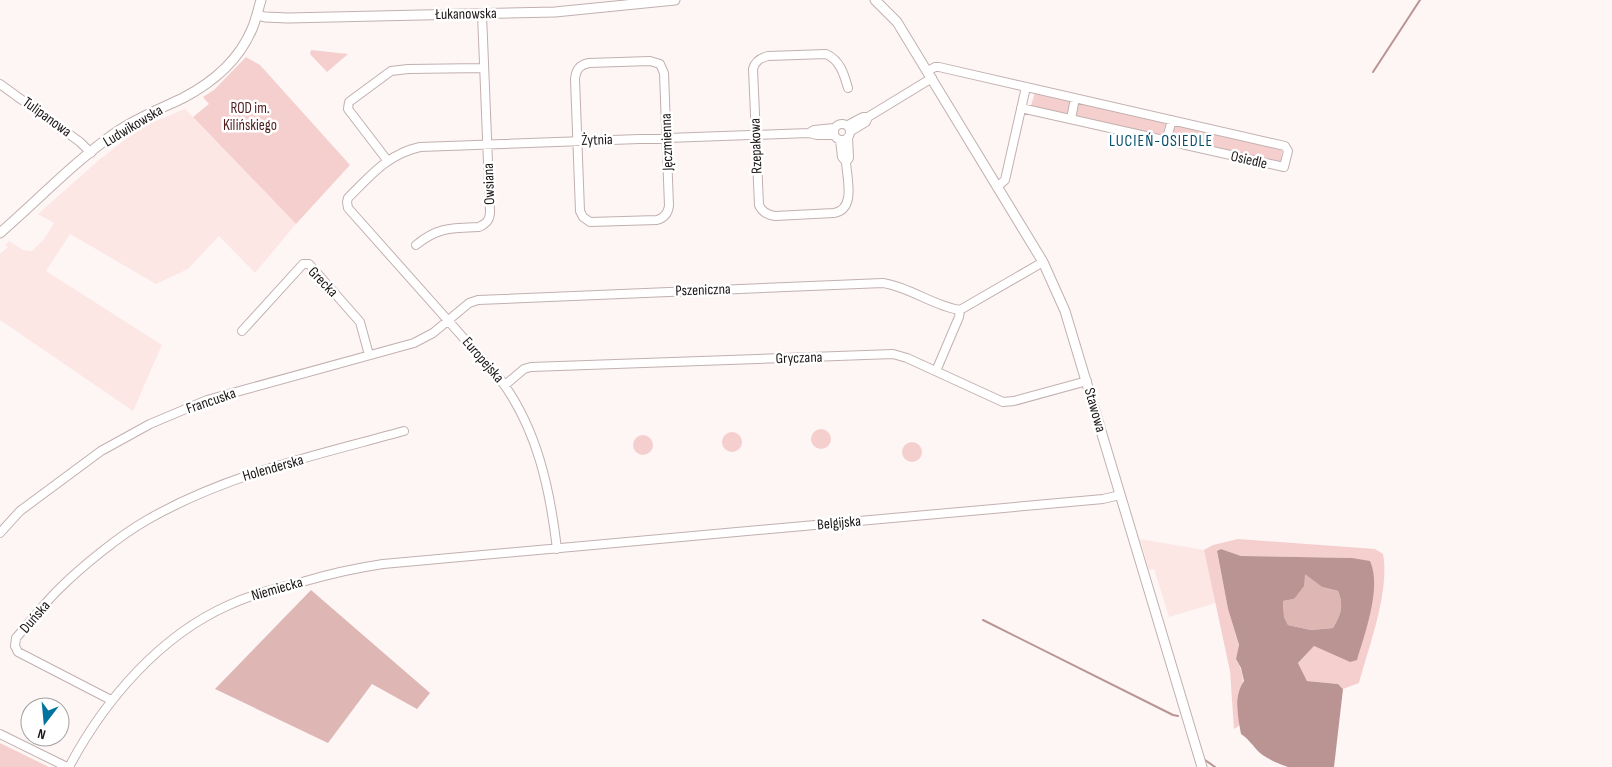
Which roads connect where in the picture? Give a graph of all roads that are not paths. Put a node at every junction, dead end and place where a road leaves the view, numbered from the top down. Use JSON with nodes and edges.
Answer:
{"nodes":[{"id":1,"x":262,"y":0,"type":"edge"},
{"id":2,"x":676,"y":0,"type":"edge"},
{"id":3,"x":875,"y":0,"type":"edge"},
{"id":4,"x":482,"y":14,"type":"junction"},
{"id":5,"x":257,"y":15,"type":"junction"},
{"id":6,"x":484,"y":68,"type":"junction"},
{"id":7,"x":930,"y":75,"type":"junction"},
{"id":8,"x":0,"y":84,"type":"edge"},
{"id":9,"x":1026,"y":87,"type":"junction"},
{"id":10,"x":848,"y":88,"type":"dead end"},
{"id":11,"x":1075,"y":98,"type":"junction"},
{"id":12,"x":1021,"y":108,"type":"junction"},
{"id":13,"x":1071,"y":119,"type":"junction"},
{"id":14,"x":1172,"y":120,"type":"junction"},
{"id":15,"x":843,"y":133,"type":"junction"},
{"id":16,"x":756,"y":134,"type":"junction"},
{"id":17,"x":666,"y":138,"type":"junction"},
{"id":18,"x":577,"y":141,"type":"junction"},
{"id":19,"x":1166,"y":141,"type":"junction"},
{"id":20,"x":487,"y":144,"type":"junction"},
{"id":21,"x":91,"y":153,"type":"junction"},
{"id":22,"x":388,"y":160,"type":"junction"},
{"id":23,"x":997,"y":186,"type":"junction"},
{"id":24,"x":347,"y":205,"type":"joint"},
{"id":25,"x":0,"y":233,"type":"edge"},
{"id":26,"x":416,"y":245,"type":"dead end"},
{"id":27,"x":1043,"y":262,"type":"junction"},
{"id":28,"x":960,"y":310,"type":"junction"},
{"id":29,"x":448,"y":321,"type":"junction"},
{"id":30,"x":242,"y":331,"type":"dead end"},
{"id":31,"x":369,"y":355,"type":"junction"},
{"id":32,"x":936,"y":371,"type":"junction"},
{"id":33,"x":1087,"y":381,"type":"junction"},
{"id":34,"x":504,"y":385,"type":"junction"},
{"id":35,"x":404,"y":431,"type":"dead end"},
{"id":36,"x":1120,"y":495,"type":"junction"},
{"id":37,"x":147,"y":520,"type":"joint"},
{"id":38,"x":0,"y":533,"type":"edge"},
{"id":39,"x":557,"y":548,"type":"junction"},
{"id":40,"x":111,"y":700,"type":"junction"},
{"id":41,"x":0,"y":734,"type":"edge"},
{"id":42,"x":68,"y":767,"type":"edge"},
{"id":43,"x":1202,"y":767,"type":"edge"}],
"edges":[{"from":1,"to":5,"type":"street","name":"Ludwikowska"},
{"from":2,"to":4,"type":"street","name":"Łukanowska"},
{"from":3,"to":7,"type":"street"},
{"from":4,"to":5,"type":"street","name":"Łukanowska"},
{"from":4,"to":6,"type":"street","name":"Owsiana"},
{"from":5,"to":21,"type":"street","name":"Ludwikowska"},
{"from":6,"to":20,"type":"street","name":"Owsiana"},
{"from":6,"to":22,"type":"street"},
{"from":7,"to":9,"type":"street","name":"Osiedle"},
{"from":7,"to":15,"type":"street","name":"Żytnia"},
{"from":7,"to":23,"type":"street","name":"Stawowa"},
{"from":8,"to":21,"type":"street","name":"Tulipanowa"},
{"from":9,"to":11,"type":"street","name":"Osiedle"},
{"from":9,"to":12,"type":"street"},
{"from":10,"to":16,"type":"street","name":"Rzepakowa"},
{"from":11,"to":13,"type":"street"},
{"from":11,"to":14,"type":"street","name":"Osiedle"},
{"from":12,"to":13,"type":"street","name":"Osiedle"},
{"from":12,"to":23,"type":"street"},
{"from":13,"to":19,"type":"street","name":"Osiedle"},
{"from":14,"to":19,"type":"street"},
{"from":14,"to":19,"type":"street","name":"Osiedle"},
{"from":15,"to":16,"type":"street","name":"Żytnia"},
{"from":15,"to":16,"type":"street","name":"Rzepakowa"},
{"from":16,"to":17,"type":"street","name":"Żytnia"},
{"from":17,"to":18,"type":"street","name":"Żytnia"},
{"from":17,"to":18,"type":"street","name":"Jęczmienna"},
{"from":17,"to":18,"type":"street","name":"Jęczmienna"},
{"from":18,"to":20,"type":"street","name":"Żytnia"},
{"from":20,"to":22,"type":"street","name":"Żytnia"},
{"from":20,"to":26,"type":"street","name":"Owsiana"},
{"from":21,"to":25,"type":"street","name":"Ludwikowska"},
{"from":22,"to":24,"type":"street","name":"Żytnia"},
{"from":23,"to":27,"type":"street","name":"Stawowa"},
{"from":24,"to":29,"type":"street","name":"Europejska"},
{"from":27,"to":28,"type":"street"},
{"from":27,"to":33,"type":"street","name":"Stawowa"},
{"from":28,"to":29,"type":"street","name":"Pszeniczna"},
{"from":28,"to":32,"type":"street"},
{"from":29,"to":31,"type":"street","name":"Francuska"},
{"from":29,"to":34,"type":"street","name":"Europejska"},
{"from":30,"to":31,"type":"street","name":"Grecka"},
{"from":31,"to":38,"type":"street","name":"Francuska"},
{"from":32,"to":33,"type":"street","name":"Gryczana"},
{"from":32,"to":34,"type":"street","name":"Gryczana"},
{"from":33,"to":36,"type":"street","name":"Stawowa"},
{"from":34,"to":39,"type":"street","name":"Europejska"},
{"from":35,"to":37,"type":"street","name":"Holenderska"},
{"from":36,"to":39,"type":"street","name":"Belgijska"},
{"from":36,"to":43,"type":"street","name":"Stawowa"},
{"from":37,"to":40,"type":"street","name":"Duńska"},
{"from":39,"to":40,"type":"street","name":"Niemiecka"},
{"from":40,"to":42,"type":"street","name":"Niemiecka"},
{"from":41,"to":42,"type":"street"}]}
